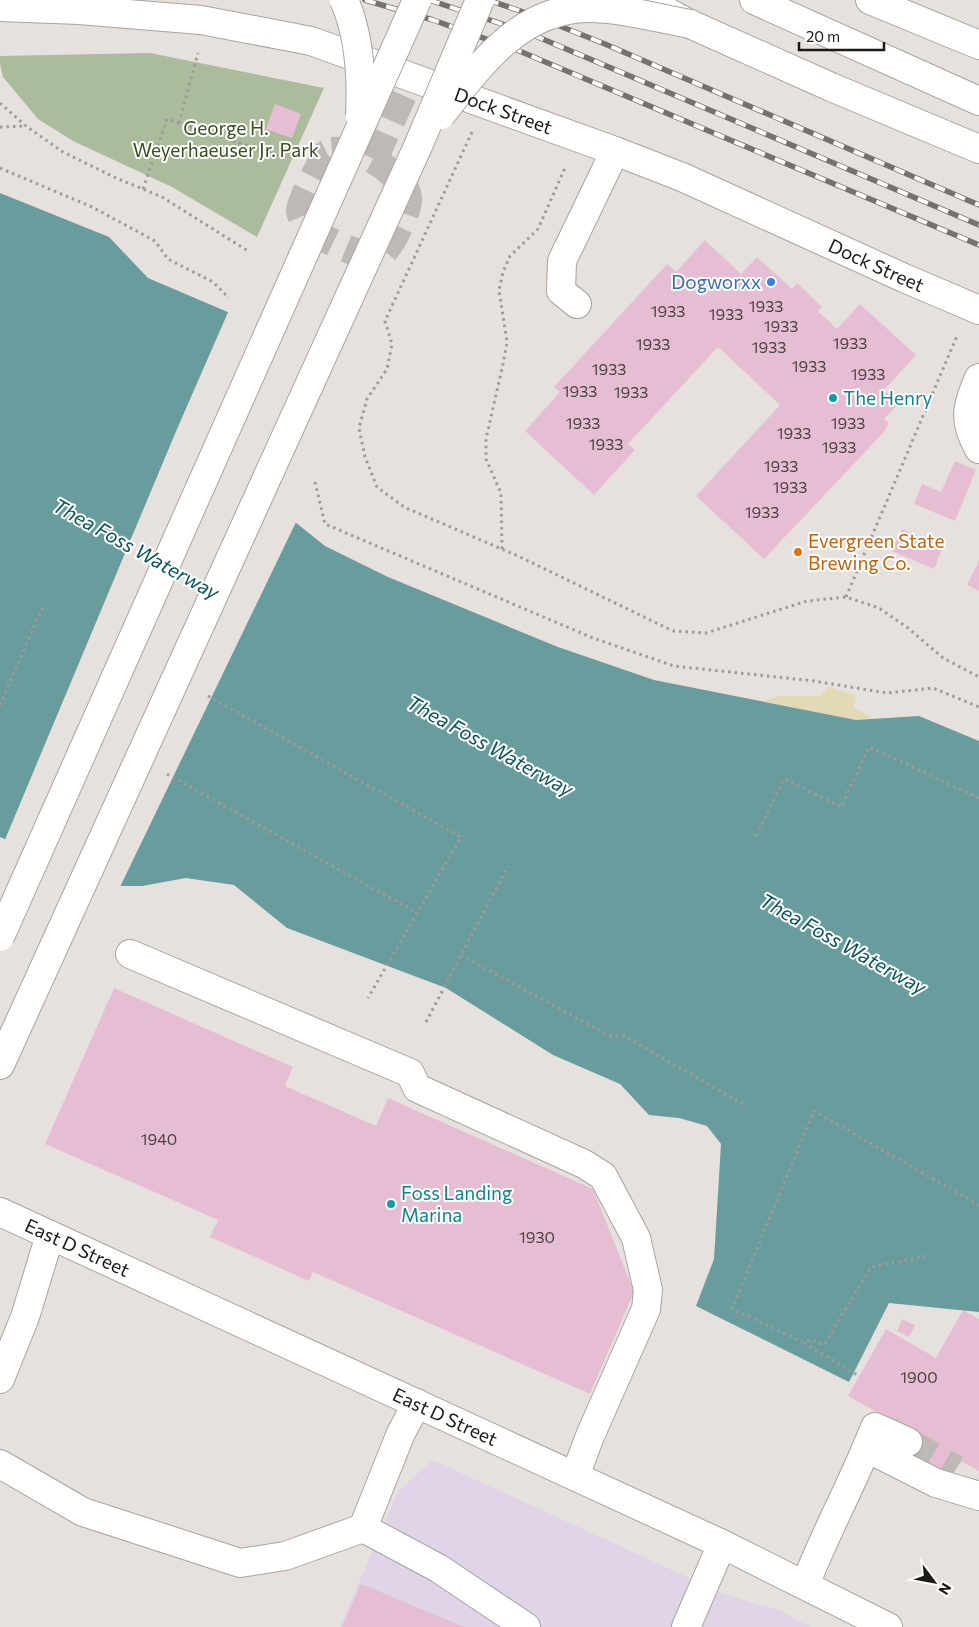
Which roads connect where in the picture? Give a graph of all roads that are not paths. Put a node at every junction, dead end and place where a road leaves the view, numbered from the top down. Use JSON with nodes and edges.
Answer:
{"nodes":[{"id":1,"x":344,"y":0,"type":"edge"},
{"id":2,"x":417,"y":0,"type":"edge"},
{"id":3,"x":480,"y":0,"type":"edge"},
{"id":4,"x":645,"y":0,"type":"edge"},
{"id":5,"x":754,"y":0,"type":"edge"},
{"id":6,"x":870,"y":0,"type":"edge"},
{"id":7,"x":0,"y":7,"type":"edge"},
{"id":8,"x":690,"y":24,"type":"junction"},
{"id":9,"x":979,"y":45,"type":"edge"},
{"id":10,"x":979,"y":101,"type":"edge"},
{"id":11,"x":360,"y":130,"type":"junction"},
{"id":12,"x":418,"y":146,"type":"junction"},
{"id":13,"x":979,"y":149,"type":"edge"},
{"id":14,"x":615,"y":150,"type":"junction"},
{"id":15,"x":577,"y":304,"type":"dead end"},
{"id":16,"x":979,"y":310,"type":"edge"},
{"id":17,"x":979,"y":378,"type":"edge"},
{"id":18,"x":979,"y":449,"type":"edge"},
{"id":19,"x":0,"y":937,"type":"edge"},
{"id":20,"x":130,"y":954,"type":"dead end"},
{"id":21,"x":0,"y":1065,"type":"edge"},
{"id":22,"x":0,"y":1212,"type":"edge"},
{"id":23,"x":50,"y":1235,"type":"junction"},
{"id":24,"x":0,"y":1379,"type":"edge"},
{"id":25,"x":417,"y":1403,"type":"junction"},
{"id":26,"x":871,"y":1437,"type":"junction"},
{"id":27,"x":908,"y":1442,"type":"tunnel mouth"},
{"id":28,"x":0,"y":1464,"type":"edge"},
{"id":29,"x":956,"y":1468,"type":"tunnel mouth"},
{"id":30,"x":575,"y":1476,"type":"junction"},
{"id":31,"x":979,"y":1489,"type":"edge"},
{"id":32,"x":979,"y":1496,"type":"edge"},
{"id":33,"x":363,"y":1528,"type":"junction"},
{"id":34,"x":722,"y":1544,"type":"junction"},
{"id":35,"x":805,"y":1585,"type":"junction"},
{"id":36,"x":526,"y":1627,"type":"edge"},
{"id":37,"x":686,"y":1627,"type":"edge"},
{"id":38,"x":888,"y":1627,"type":"edge"}],
"edges":[{"from":1,"to":11,"type":"main road","bridge":true},
{"from":2,"to":11,"type":"main road","bridge":true},
{"from":3,"to":12,"type":"main road","bridge":true},
{"from":4,"to":8,"type":"main road","bridge":true},
{"from":5,"to":10,"type":"main road"},
{"from":6,"to":9,"type":"main road"},
{"from":7,"to":14,"type":"main road","name":"Dock Street"},
{"from":8,"to":12,"type":"main road","bridge":true},
{"from":8,"to":13,"type":"main road"},
{"from":11,"to":19,"type":"main road","bridge":true},
{"from":12,"to":21,"type":"main road","bridge":true},
{"from":14,"to":15,"type":"main road"},
{"from":14,"to":16,"type":"main road","name":"Dock Street"},
{"from":17,"to":18,"type":"main road"},
{"from":20,"to":30,"type":"main road"},
{"from":22,"to":23,"type":"main road","name":"East D Street"},
{"from":23,"to":24,"type":"main road"},
{"from":23,"to":25,"type":"main road","name":"East D Street"},
{"from":25,"to":30,"type":"main road","name":"East D Street"},
{"from":25,"to":33,"type":"main road"},
{"from":26,"to":27,"type":"main road"},
{"from":26,"to":32,"type":"main road"},
{"from":26,"to":35,"type":"main road"},
{"from":28,"to":33,"type":"main road"},
{"from":29,"to":31,"type":"main road"},
{"from":30,"to":34,"type":"main road","name":"East D Street"},
{"from":33,"to":36,"type":"main road"},
{"from":34,"to":35,"type":"main road","name":"East D Street"},
{"from":34,"to":37,"type":"main road"},
{"from":35,"to":38,"type":"main road","name":"East D Street"}]}
